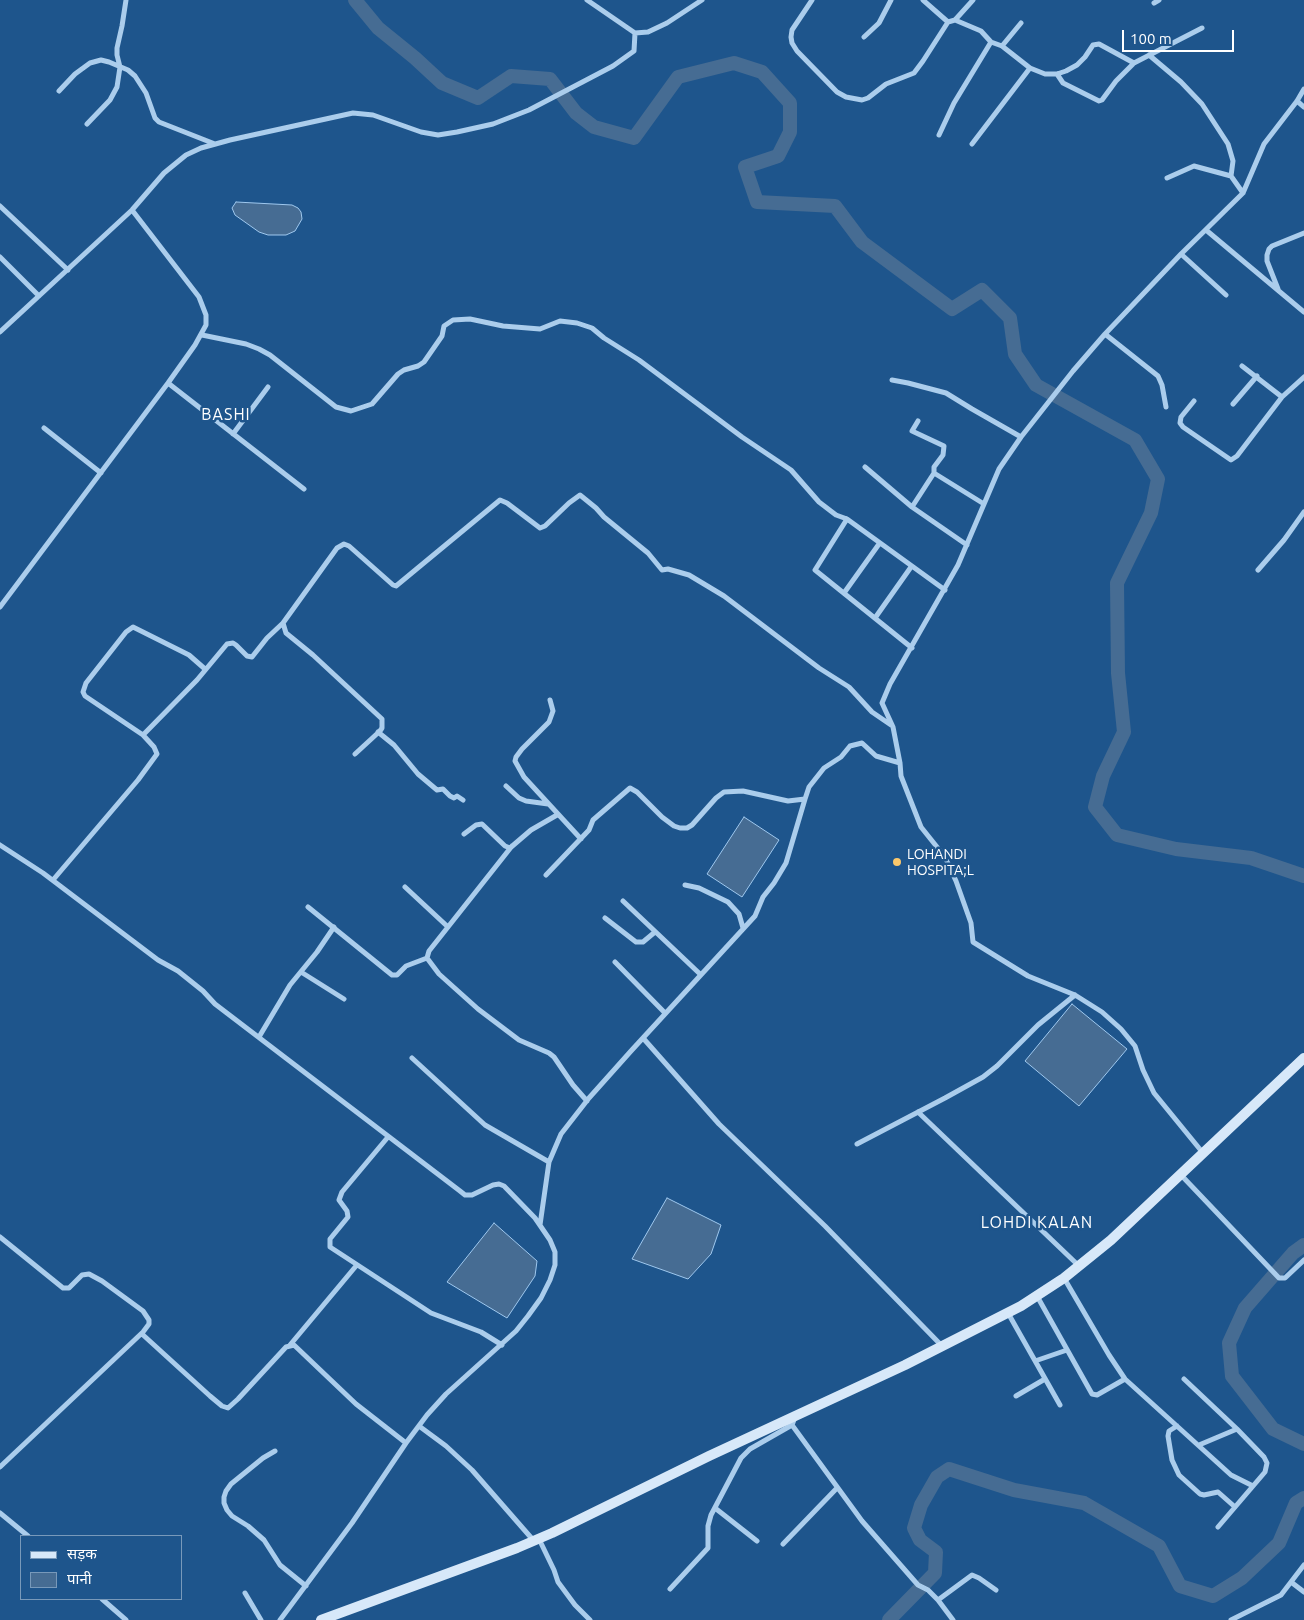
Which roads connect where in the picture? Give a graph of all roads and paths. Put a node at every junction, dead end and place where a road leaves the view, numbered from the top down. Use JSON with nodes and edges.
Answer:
{"nodes":[{"id":1,"x":126,"y":0,"type":"edge"},
{"id":2,"x":587,"y":0,"type":"edge"},
{"id":3,"x":702,"y":0,"type":"edge"},
{"id":4,"x":812,"y":0,"type":"edge"},
{"id":5,"x":891,"y":0,"type":"edge"},
{"id":6,"x":923,"y":0,"type":"edge"},
{"id":7,"x":973,"y":0,"type":"edge"},
{"id":8,"x":1159,"y":0,"type":"edge"},
{"id":9,"x":1154,"y":4,"type":"dead end"},
{"id":10,"x":951,"y":21,"type":"junction"},
{"id":11,"x":1021,"y":23,"type":"dead end"},
{"id":12,"x":1202,"y":28,"type":"dead end"},
{"id":13,"x":635,"y":33,"type":"junction"},
{"id":14,"x":864,"y":37,"type":"dead end"},
{"id":15,"x":991,"y":42,"type":"junction"},
{"id":16,"x":1002,"y":46,"type":"junction"},
{"id":17,"x":1149,"y":55,"type":"junction"},
{"id":18,"x":1134,"y":63,"type":"junction"},
{"id":19,"x":120,"y":67,"type":"junction"},
{"id":20,"x":1030,"y":68,"type":"junction"},
{"id":21,"x":1057,"y":74,"type":"junction"},
{"id":22,"x":1304,"y":89,"type":"edge"},
{"id":23,"x":59,"y":90,"type":"dead end"},
{"id":24,"x":1297,"y":101,"type":"junction"},
{"id":25,"x":1304,"y":107,"type":"edge"},
{"id":26,"x":87,"y":124,"type":"dead end"},
{"id":27,"x":939,"y":135,"type":"dead end"},
{"id":28,"x":216,"y":144,"type":"junction"},
{"id":29,"x":972,"y":144,"type":"dead end"},
{"id":30,"x":1232,"y":176,"type":"junction"},
{"id":31,"x":1167,"y":178,"type":"dead end"},
{"id":32,"x":1243,"y":193,"type":"junction"},
{"id":33,"x":0,"y":206,"type":"edge"},
{"id":34,"x":132,"y":210,"type":"junction"},
{"id":35,"x":1206,"y":230,"type":"junction"},
{"id":36,"x":1304,"y":233,"type":"edge"},
{"id":37,"x":1181,"y":254,"type":"junction"},
{"id":38,"x":0,"y":257,"type":"edge"},
{"id":39,"x":68,"y":270,"type":"junction"},
{"id":40,"x":1278,"y":290,"type":"junction"},
{"id":41,"x":1226,"y":294,"type":"dead end"},
{"id":42,"x":39,"y":296,"type":"junction"},
{"id":43,"x":1304,"y":312,"type":"edge"},
{"id":44,"x":0,"y":332,"type":"edge"},
{"id":45,"x":1106,"y":334,"type":"junction"},
{"id":46,"x":202,"y":335,"type":"junction"},
{"id":47,"x":1242,"y":366,"type":"dead end"},
{"id":48,"x":1257,"y":376,"type":"junction"},
{"id":49,"x":1304,"y":377,"type":"edge"},
{"id":50,"x":892,"y":380,"type":"dead end"},
{"id":51,"x":168,"y":383,"type":"junction"},
{"id":52,"x":268,"y":387,"type":"dead end"},
{"id":53,"x":1282,"y":397,"type":"junction"},
{"id":54,"x":1194,"y":401,"type":"dead end"},
{"id":55,"x":1233,"y":404,"type":"dead end"},
{"id":56,"x":1166,"y":407,"type":"dead end"},
{"id":57,"x":918,"y":421,"type":"dead end"},
{"id":58,"x":44,"y":428,"type":"dead end"},
{"id":59,"x":233,"y":434,"type":"junction"},
{"id":60,"x":1021,"y":437,"type":"junction"},
{"id":61,"x":865,"y":467,"type":"dead end"},
{"id":62,"x":101,"y":473,"type":"junction"},
{"id":63,"x":934,"y":473,"type":"junction"},
{"id":64,"x":304,"y":489,"type":"dead end"},
{"id":65,"x":984,"y":504,"type":"junction"},
{"id":66,"x":912,"y":507,"type":"junction"},
{"id":67,"x":1304,"y":512,"type":"edge"},
{"id":68,"x":847,"y":519,"type":"junction"},
{"id":69,"x":879,"y":544,"type":"junction"},
{"id":70,"x":967,"y":545,"type":"junction"},
{"id":71,"x":911,"y":567,"type":"junction"},
{"id":72,"x":1258,"y":570,"type":"dead end"},
{"id":73,"x":944,"y":590,"type":"junction"},
{"id":74,"x":844,"y":593,"type":"junction"},
{"id":75,"x":0,"y":607,"type":"edge"},
{"id":76,"x":875,"y":618,"type":"junction"},
{"id":77,"x":283,"y":623,"type":"junction"},
{"id":78,"x":912,"y":648,"type":"junction"},
{"id":79,"x":206,"y":669,"type":"junction"},
{"id":80,"x":550,"y":700,"type":"dead end"},
{"id":81,"x":893,"y":727,"type":"junction"},
{"id":82,"x":378,"y":732,"type":"junction"},
{"id":83,"x":143,"y":735,"type":"junction"},
{"id":84,"x":355,"y":754,"type":"dead end"},
{"id":85,"x":900,"y":763,"type":"junction"},
{"id":86,"x":506,"y":786,"type":"dead end"},
{"id":87,"x":805,"y":799,"type":"junction"},
{"id":88,"x":463,"y":800,"type":"dead end"},
{"id":89,"x":548,"y":804,"type":"junction"},
{"id":90,"x":557,"y":815,"type":"junction"},
{"id":91,"x":464,"y":834,"type":"dead end"},
{"id":92,"x":580,"y":839,"type":"junction"},
{"id":93,"x":0,"y":845,"type":"edge"},
{"id":94,"x":512,"y":846,"type":"junction"},
{"id":95,"x":546,"y":875,"type":"dead end"},
{"id":96,"x":53,"y":880,"type":"junction"},
{"id":97,"x":685,"y":885,"type":"dead end"},
{"id":98,"x":405,"y":887,"type":"dead end"},
{"id":99,"x":623,"y":901,"type":"dead end"},
{"id":100,"x":308,"y":907,"type":"dead end"},
{"id":101,"x":606,"y":918,"type":"dead end"},
{"id":102,"x":334,"y":927,"type":"junction"},
{"id":103,"x":448,"y":927,"type":"junction"},
{"id":104,"x":743,"y":928,"type":"junction"},
{"id":105,"x":655,"y":932,"type":"junction"},
{"id":106,"x":427,"y":958,"type":"junction"},
{"id":107,"x":615,"y":962,"type":"dead end"},
{"id":108,"x":301,"y":972,"type":"junction"},
{"id":109,"x":700,"y":974,"type":"junction"},
{"id":110,"x":1075,"y":995,"type":"junction"},
{"id":111,"x":344,"y":999,"type":"dead end"},
{"id":112,"x":665,"y":1013,"type":"junction"},
{"id":113,"x":259,"y":1037,"type":"junction"},
{"id":114,"x":643,"y":1038,"type":"junction"},
{"id":115,"x":412,"y":1058,"type":"dead end"},
{"id":116,"x":1304,"y":1058,"type":"edge"},
{"id":117,"x":587,"y":1101,"type":"junction"},
{"id":118,"x":918,"y":1112,"type":"junction"},
{"id":119,"x":388,"y":1137,"type":"junction"},
{"id":120,"x":857,"y":1144,"type":"dead end"},
{"id":121,"x":1204,"y":1153,"type":"junction"},
{"id":122,"x":549,"y":1162,"type":"junction"},
{"id":123,"x":1181,"y":1174,"type":"junction"},
{"id":124,"x":540,"y":1226,"type":"junction"},
{"id":125,"x":0,"y":1237,"type":"edge"},
{"id":126,"x":1304,"y":1260,"type":"edge"},
{"id":127,"x":356,"y":1266,"type":"junction"},
{"id":128,"x":1079,"y":1266,"type":"junction"},
{"id":129,"x":1064,"y":1278,"type":"junction"},
{"id":130,"x":1037,"y":1296,"type":"junction"},
{"id":131,"x":1008,"y":1313,"type":"junction"},
{"id":132,"x":142,"y":1334,"type":"junction"},
{"id":133,"x":502,"y":1344,"type":"junction"},
{"id":134,"x":290,"y":1345,"type":"junction"},
{"id":135,"x":943,"y":1347,"type":"junction"},
{"id":136,"x":1067,"y":1350,"type":"junction"},
{"id":137,"x":1035,"y":1361,"type":"junction"},
{"id":138,"x":1045,"y":1379,"type":"junction"},
{"id":139,"x":1125,"y":1379,"type":"junction"},
{"id":140,"x":1184,"y":1379,"type":"dead end"},
{"id":141,"x":1016,"y":1396,"type":"dead end"},
{"id":142,"x":1060,"y":1405,"type":"dead end"},
{"id":143,"x":794,"y":1420,"type":"junction"},
{"id":144,"x":419,"y":1426,"type":"junction"},
{"id":145,"x":1178,"y":1426,"type":"junction"},
{"id":146,"x":1237,"y":1429,"type":"junction"},
{"id":147,"x":406,"y":1443,"type":"junction"},
{"id":148,"x":1199,"y":1445,"type":"junction"},
{"id":149,"x":275,"y":1451,"type":"dead end"},
{"id":150,"x":0,"y":1467,"type":"edge"},
{"id":151,"x":1252,"y":1486,"type":"junction"},
{"id":152,"x":838,"y":1488,"type":"junction"},
{"id":153,"x":1235,"y":1507,"type":"junction"},
{"id":154,"x":715,"y":1508,"type":"junction"},
{"id":155,"x":0,"y":1513,"type":"edge"},
{"id":156,"x":1218,"y":1527,"type":"dead end"},
{"id":157,"x":27,"y":1535,"type":"edge"},
{"id":158,"x":536,"y":1539,"type":"junction"},
{"id":159,"x":756,"y":1541,"type":"dead end"},
{"id":160,"x":783,"y":1544,"type":"dead end"},
{"id":161,"x":1304,"y":1565,"type":"edge"},
{"id":162,"x":1291,"y":1582,"type":"junction"},
{"id":163,"x":306,"y":1586,"type":"junction"},
{"id":164,"x":670,"y":1589,"type":"dead end"},
{"id":165,"x":996,"y":1590,"type":"dead end"},
{"id":166,"x":245,"y":1592,"type":"dead end"},
{"id":167,"x":1304,"y":1592,"type":"edge"},
{"id":168,"x":103,"y":1600,"type":"edge"},
{"id":169,"x":938,"y":1600,"type":"junction"},
{"id":170,"x":584,"y":1615,"type":"junction"},
{"id":171,"x":126,"y":1620,"type":"edge"},
{"id":172,"x":261,"y":1620,"type":"edge"},
{"id":173,"x":280,"y":1620,"type":"edge"},
{"id":174,"x":321,"y":1620,"type":"edge"},
{"id":175,"x":579,"y":1620,"type":"edge"},
{"id":176,"x":590,"y":1620,"type":"edge"},
{"id":177,"x":952,"y":1620,"type":"edge"},
{"id":178,"x":1231,"y":1620,"type":"edge"}],
"edges":[{"from":1,"to":19,"type":"street"},
{"from":2,"to":13,"type":"street"},
{"from":3,"to":13,"type":"street"},
{"from":4,"to":10,"type":"street"},
{"from":5,"to":14,"type":"street"},
{"from":6,"to":10,"type":"street"},
{"from":7,"to":10,"type":"street"},
{"from":8,"to":9,"type":"street"},
{"from":10,"to":15,"type":"street"},
{"from":11,"to":16,"type":"street"},
{"from":12,"to":17,"type":"street"},
{"from":13,"to":28,"type":"street"},
{"from":15,"to":16,"type":"street"},
{"from":15,"to":27,"type":"street"},
{"from":16,"to":20,"type":"street"},
{"from":17,"to":18,"type":"street"},
{"from":17,"to":30,"type":"street"},
{"from":18,"to":21,"type":"street"},
{"from":18,"to":21,"type":"street"},
{"from":19,"to":23,"type":"street"},
{"from":19,"to":26,"type":"street"},
{"from":19,"to":28,"type":"street"},
{"from":20,"to":21,"type":"street"},
{"from":20,"to":29,"type":"street"},
{"from":22,"to":24,"type":"street"},
{"from":24,"to":25,"type":"street"},
{"from":24,"to":32,"type":"street"},
{"from":28,"to":34,"type":"street"},
{"from":30,"to":31,"type":"street"},
{"from":30,"to":32,"type":"street"},
{"from":32,"to":35,"type":"street"},
{"from":33,"to":39,"type":"street"},
{"from":34,"to":39,"type":"street"},
{"from":34,"to":46,"type":"street"},
{"from":35,"to":37,"type":"street"},
{"from":35,"to":40,"type":"street"},
{"from":36,"to":40,"type":"street"},
{"from":37,"to":41,"type":"street"},
{"from":37,"to":45,"type":"street"},
{"from":38,"to":42,"type":"street"},
{"from":39,"to":42,"type":"street"},
{"from":40,"to":43,"type":"street"},
{"from":42,"to":44,"type":"street"},
{"from":45,"to":56,"type":"street"},
{"from":45,"to":60,"type":"street"},
{"from":46,"to":51,"type":"street"},
{"from":46,"to":68,"type":"street"},
{"from":47,"to":48,"type":"street"},
{"from":48,"to":53,"type":"street"},
{"from":48,"to":55,"type":"street"},
{"from":49,"to":53,"type":"street"},
{"from":50,"to":60,"type":"street"},
{"from":51,"to":59,"type":"street"},
{"from":51,"to":62,"type":"street"},
{"from":52,"to":59,"type":"street"},
{"from":53,"to":54,"type":"street"},
{"from":57,"to":63,"type":"street"},
{"from":58,"to":62,"type":"street"},
{"from":59,"to":64,"type":"street"},
{"from":60,"to":65,"type":"street"},
{"from":61,"to":66,"type":"street"},
{"from":62,"to":75,"type":"street"},
{"from":63,"to":65,"type":"street"},
{"from":63,"to":66,"type":"street"},
{"from":65,"to":70,"type":"street"},
{"from":66,"to":70,"type":"street"},
{"from":67,"to":72,"type":"street"},
{"from":68,"to":69,"type":"street"},
{"from":68,"to":74,"type":"street"},
{"from":69,"to":71,"type":"street"},
{"from":69,"to":74,"type":"street"},
{"from":70,"to":73,"type":"street"},
{"from":71,"to":73,"type":"street"},
{"from":71,"to":76,"type":"street"},
{"from":73,"to":78,"type":"street"},
{"from":74,"to":76,"type":"street"},
{"from":76,"to":78,"type":"street"},
{"from":77,"to":79,"type":"street"},
{"from":77,"to":81,"type":"street"},
{"from":77,"to":82,"type":"street"},
{"from":78,"to":81,"type":"street"},
{"from":79,"to":83,"type":"street"},
{"from":79,"to":83,"type":"street"},
{"from":80,"to":89,"type":"street"},
{"from":81,"to":85,"type":"street"},
{"from":82,"to":84,"type":"street"},
{"from":82,"to":88,"type":"street"},
{"from":83,"to":96,"type":"street"},
{"from":85,"to":87,"type":"street"},
{"from":85,"to":110,"type":"street"},
{"from":86,"to":89,"type":"street"},
{"from":87,"to":92,"type":"street"},
{"from":87,"to":104,"type":"street"},
{"from":89,"to":90,"type":"street"},
{"from":90,"to":92,"type":"street"},
{"from":90,"to":94,"type":"street"},
{"from":91,"to":94,"type":"street"},
{"from":92,"to":95,"type":"street"},
{"from":93,"to":96,"type":"street"},
{"from":94,"to":103,"type":"street"},
{"from":96,"to":113,"type":"street"},
{"from":97,"to":104,"type":"street"},
{"from":98,"to":103,"type":"street"},
{"from":99,"to":105,"type":"street"},
{"from":100,"to":102,"type":"street"},
{"from":101,"to":105,"type":"street"},
{"from":102,"to":106,"type":"street"},
{"from":102,"to":108,"type":"street"},
{"from":103,"to":106,"type":"street"},
{"from":104,"to":109,"type":"street"},
{"from":105,"to":109,"type":"street"},
{"from":106,"to":117,"type":"street"},
{"from":107,"to":112,"type":"street"},
{"from":108,"to":111,"type":"street"},
{"from":108,"to":113,"type":"street"},
{"from":109,"to":112,"type":"street"},
{"from":110,"to":118,"type":"street"},
{"from":110,"to":121,"type":"street"},
{"from":112,"to":114,"type":"street"},
{"from":113,"to":119,"type":"street"},
{"from":114,"to":117,"type":"street"},
{"from":114,"to":135,"type":"street"},
{"from":115,"to":122,"type":"street"},
{"from":116,"to":121,"type":"street"},
{"from":117,"to":122,"type":"street"},
{"from":118,"to":120,"type":"street"},
{"from":118,"to":128,"type":"street"},
{"from":119,"to":124,"type":"street"},
{"from":119,"to":127,"type":"street"},
{"from":121,"to":123,"type":"street"},
{"from":122,"to":124,"type":"street"},
{"from":123,"to":126,"type":"street"},
{"from":123,"to":128,"type":"street"},
{"from":124,"to":133,"type":"street"},
{"from":125,"to":132,"type":"street"},
{"from":127,"to":133,"type":"street"},
{"from":127,"to":134,"type":"street"},
{"from":128,"to":129,"type":"street"},
{"from":129,"to":130,"type":"street"},
{"from":129,"to":139,"type":"street"},
{"from":130,"to":131,"type":"street"},
{"from":130,"to":136,"type":"street"},
{"from":131,"to":135,"type":"street"},
{"from":131,"to":137,"type":"street"},
{"from":132,"to":134,"type":"street"},
{"from":132,"to":150,"type":"street"},
{"from":133,"to":144,"type":"street"},
{"from":134,"to":147,"type":"street"},
{"from":135,"to":143,"type":"street"},
{"from":136,"to":137,"type":"street"},
{"from":136,"to":139,"type":"street"},
{"from":137,"to":138,"type":"street"},
{"from":138,"to":141,"type":"street"},
{"from":138,"to":142,"type":"street"},
{"from":139,"to":145,"type":"street"},
{"from":140,"to":146,"type":"street"},
{"from":143,"to":152,"type":"street"},
{"from":143,"to":154,"type":"street"},
{"from":143,"to":158,"type":"street"},
{"from":144,"to":147,"type":"street"},
{"from":144,"to":158,"type":"street"},
{"from":145,"to":148,"type":"street"},
{"from":145,"to":153,"type":"street"},
{"from":146,"to":148,"type":"street"},
{"from":146,"to":151,"type":"street"},
{"from":147,"to":163,"type":"street"},
{"from":148,"to":151,"type":"street"},
{"from":149,"to":163,"type":"street"},
{"from":151,"to":153,"type":"street"},
{"from":152,"to":160,"type":"street"},
{"from":152,"to":169,"type":"street"},
{"from":153,"to":156,"type":"street"},
{"from":154,"to":159,"type":"street"},
{"from":154,"to":164,"type":"street"},
{"from":155,"to":157,"type":"street"},
{"from":158,"to":170,"type":"street"},
{"from":158,"to":174,"type":"street"},
{"from":161,"to":162,"type":"street"},
{"from":162,"to":167,"type":"street"},
{"from":162,"to":178,"type":"street"},
{"from":163,"to":173,"type":"street"},
{"from":165,"to":169,"type":"street"},
{"from":166,"to":172,"type":"street"},
{"from":168,"to":171,"type":"street"},
{"from":169,"to":177,"type":"street"},
{"from":170,"to":175,"type":"street"},
{"from":170,"to":176,"type":"street"}]}
